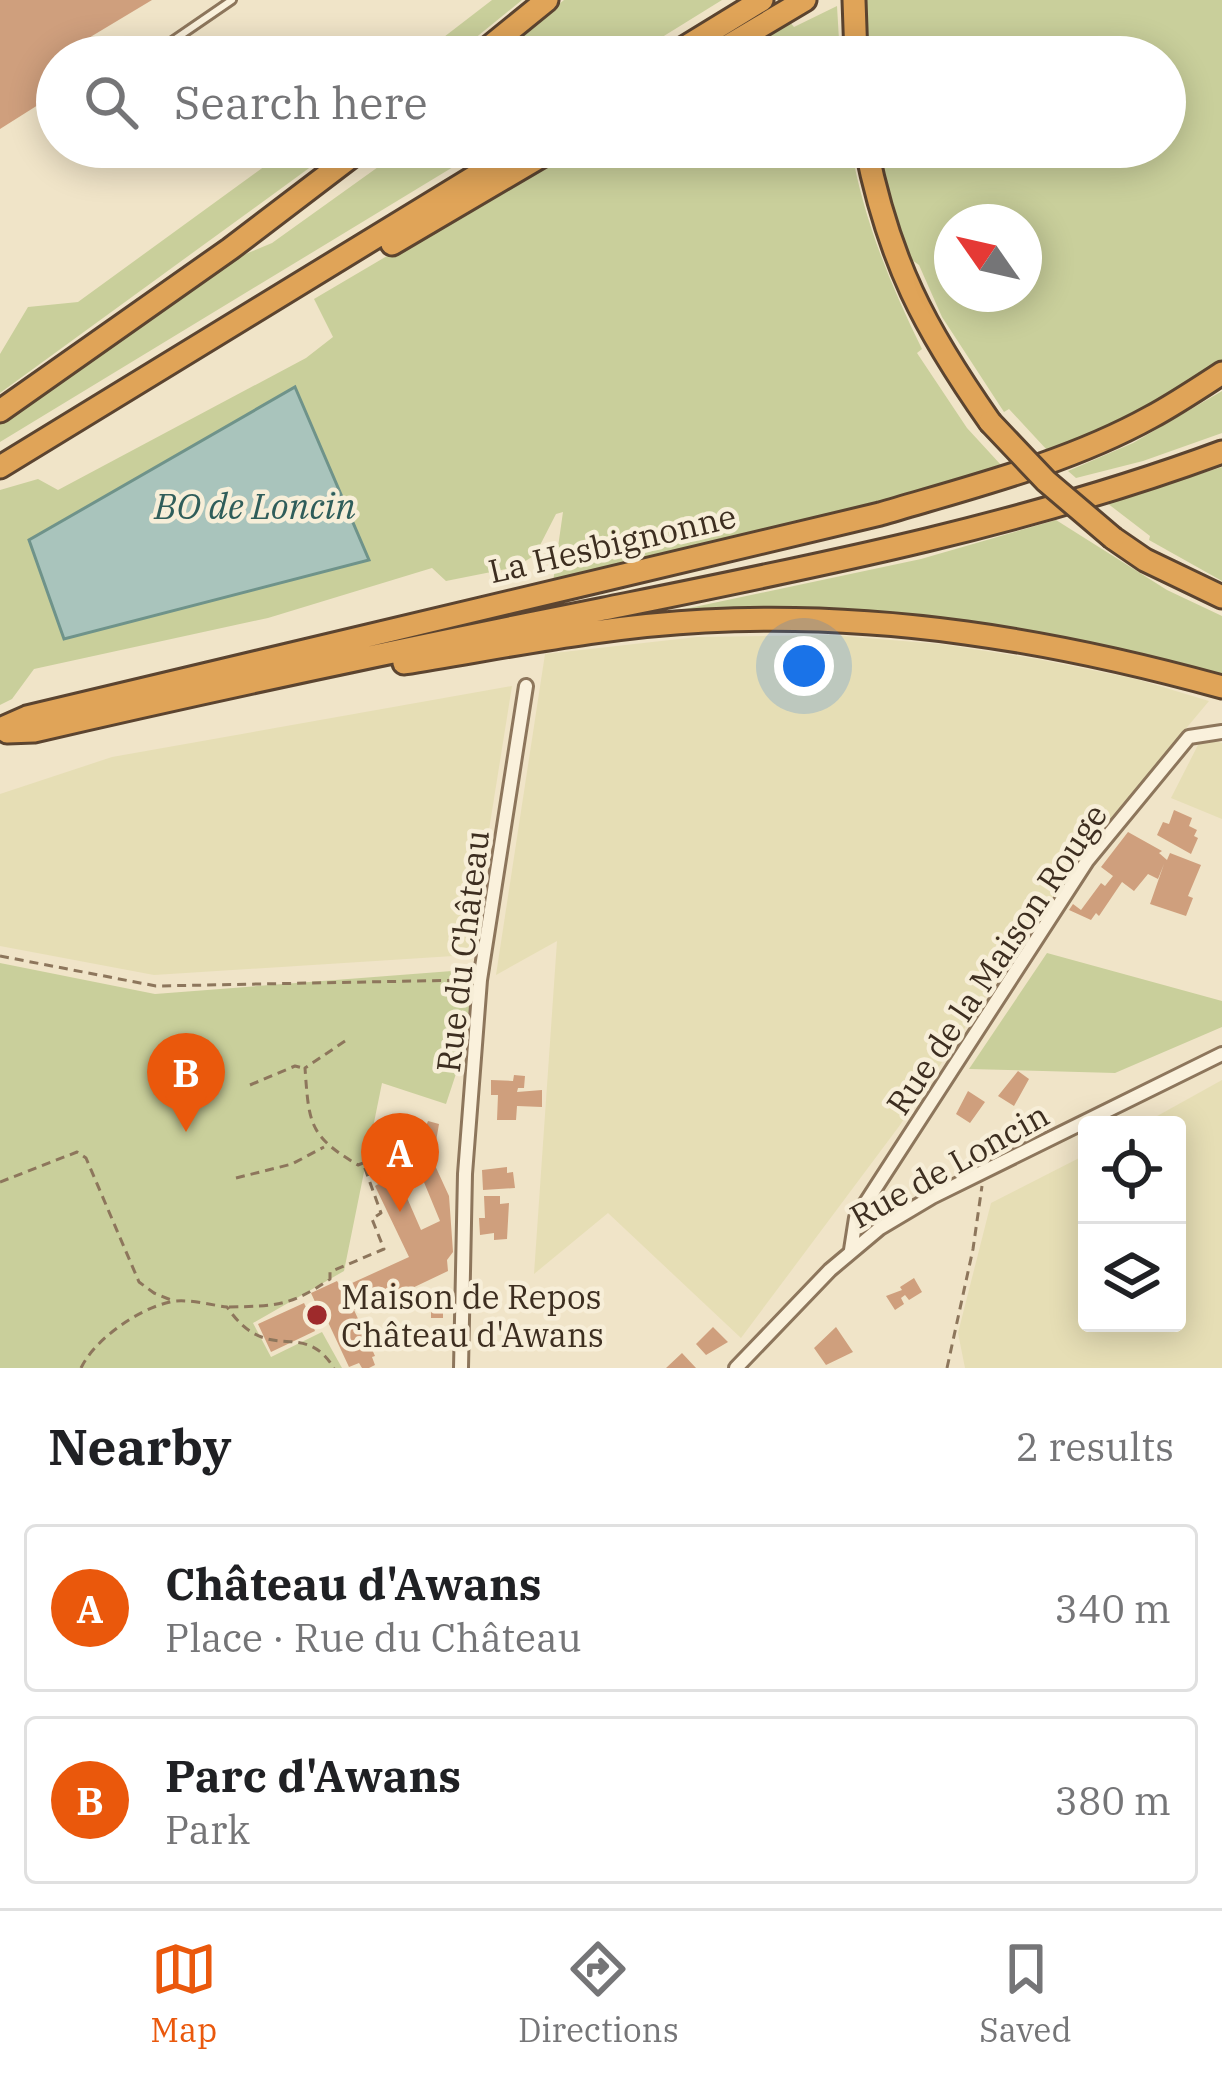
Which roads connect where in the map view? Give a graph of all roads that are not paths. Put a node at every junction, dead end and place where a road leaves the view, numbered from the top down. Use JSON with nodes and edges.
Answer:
{"nodes":[{"id":1,"x":232,"y":0,"type":"edge"},
{"id":2,"x":547,"y":0,"type":"edge"},
{"id":3,"x":762,"y":0,"type":"edge"},
{"id":4,"x":805,"y":0,"type":"edge"},
{"id":5,"x":854,"y":0,"type":"edge"},
{"id":6,"x":180,"y":36,"type":"edge"},
{"id":7,"x":503,"y":36,"type":"edge"},
{"id":8,"x":703,"y":36,"type":"edge"},
{"id":9,"x":744,"y":36,"type":"edge"},
{"id":10,"x":855,"y":36,"type":"edge"},
{"id":11,"x":336,"y":168,"type":"edge"},
{"id":12,"x":489,"y":168,"type":"edge"},
{"id":13,"x":520,"y":168,"type":"edge"},
{"id":14,"x":871,"y":168,"type":"edge"},
{"id":15,"x":214,"y":339,"type":"junction"},
{"id":16,"x":1222,"y":373,"type":"edge"},
{"id":17,"x":0,"y":411,"type":"edge"},
{"id":18,"x":1222,"y":452,"type":"edge"},
{"id":19,"x":0,"y":467,"type":"edge"},
{"id":20,"x":1222,"y":597,"type":"edge"},
{"id":21,"x":375,"y":656,"type":"junction"},
{"id":22,"x":526,"y":686,"type":"dead end"},
{"id":23,"x":1222,"y":687,"type":"edge"},
{"id":24,"x":0,"y":731,"type":"edge"},
{"id":25,"x":1222,"y":732,"type":"edge"},
{"id":26,"x":1222,"y":1054,"type":"edge"},
{"id":27,"x":851,"y":1250,"type":"junction"},
{"id":28,"x":461,"y":1368,"type":"edge"},
{"id":29,"x":736,"y":1368,"type":"edge"}],
"edges":[{"from":1,"to":6,"type":"lane"},
{"from":2,"to":7,"type":"highway"},
{"from":3,"to":8,"type":"highway"},
{"from":4,"to":9,"type":"highway"},
{"from":5,"to":10,"type":"highway"},
{"from":11,"to":17,"type":"highway"},
{"from":12,"to":15,"type":"highway"},
{"from":13,"to":15,"type":"highway"},
{"from":14,"to":20,"type":"highway","bridge":true},
{"from":15,"to":19,"type":"highway"},
{"from":16,"to":24,"type":"highway","name":"La Hesbignonne"},
{"from":18,"to":21,"type":"highway"},
{"from":21,"to":23,"type":"highway"},
{"from":21,"to":24,"type":"highway"},
{"from":22,"to":28,"type":"street","name":"Rue du Château"},
{"from":25,"to":27,"type":"street","name":"Rue de la Maison Rouge"},
{"from":26,"to":27,"type":"street","name":"Rue de Loncin"},
{"from":27,"to":29,"type":"street","name":"Rue de Loncin"}]}
